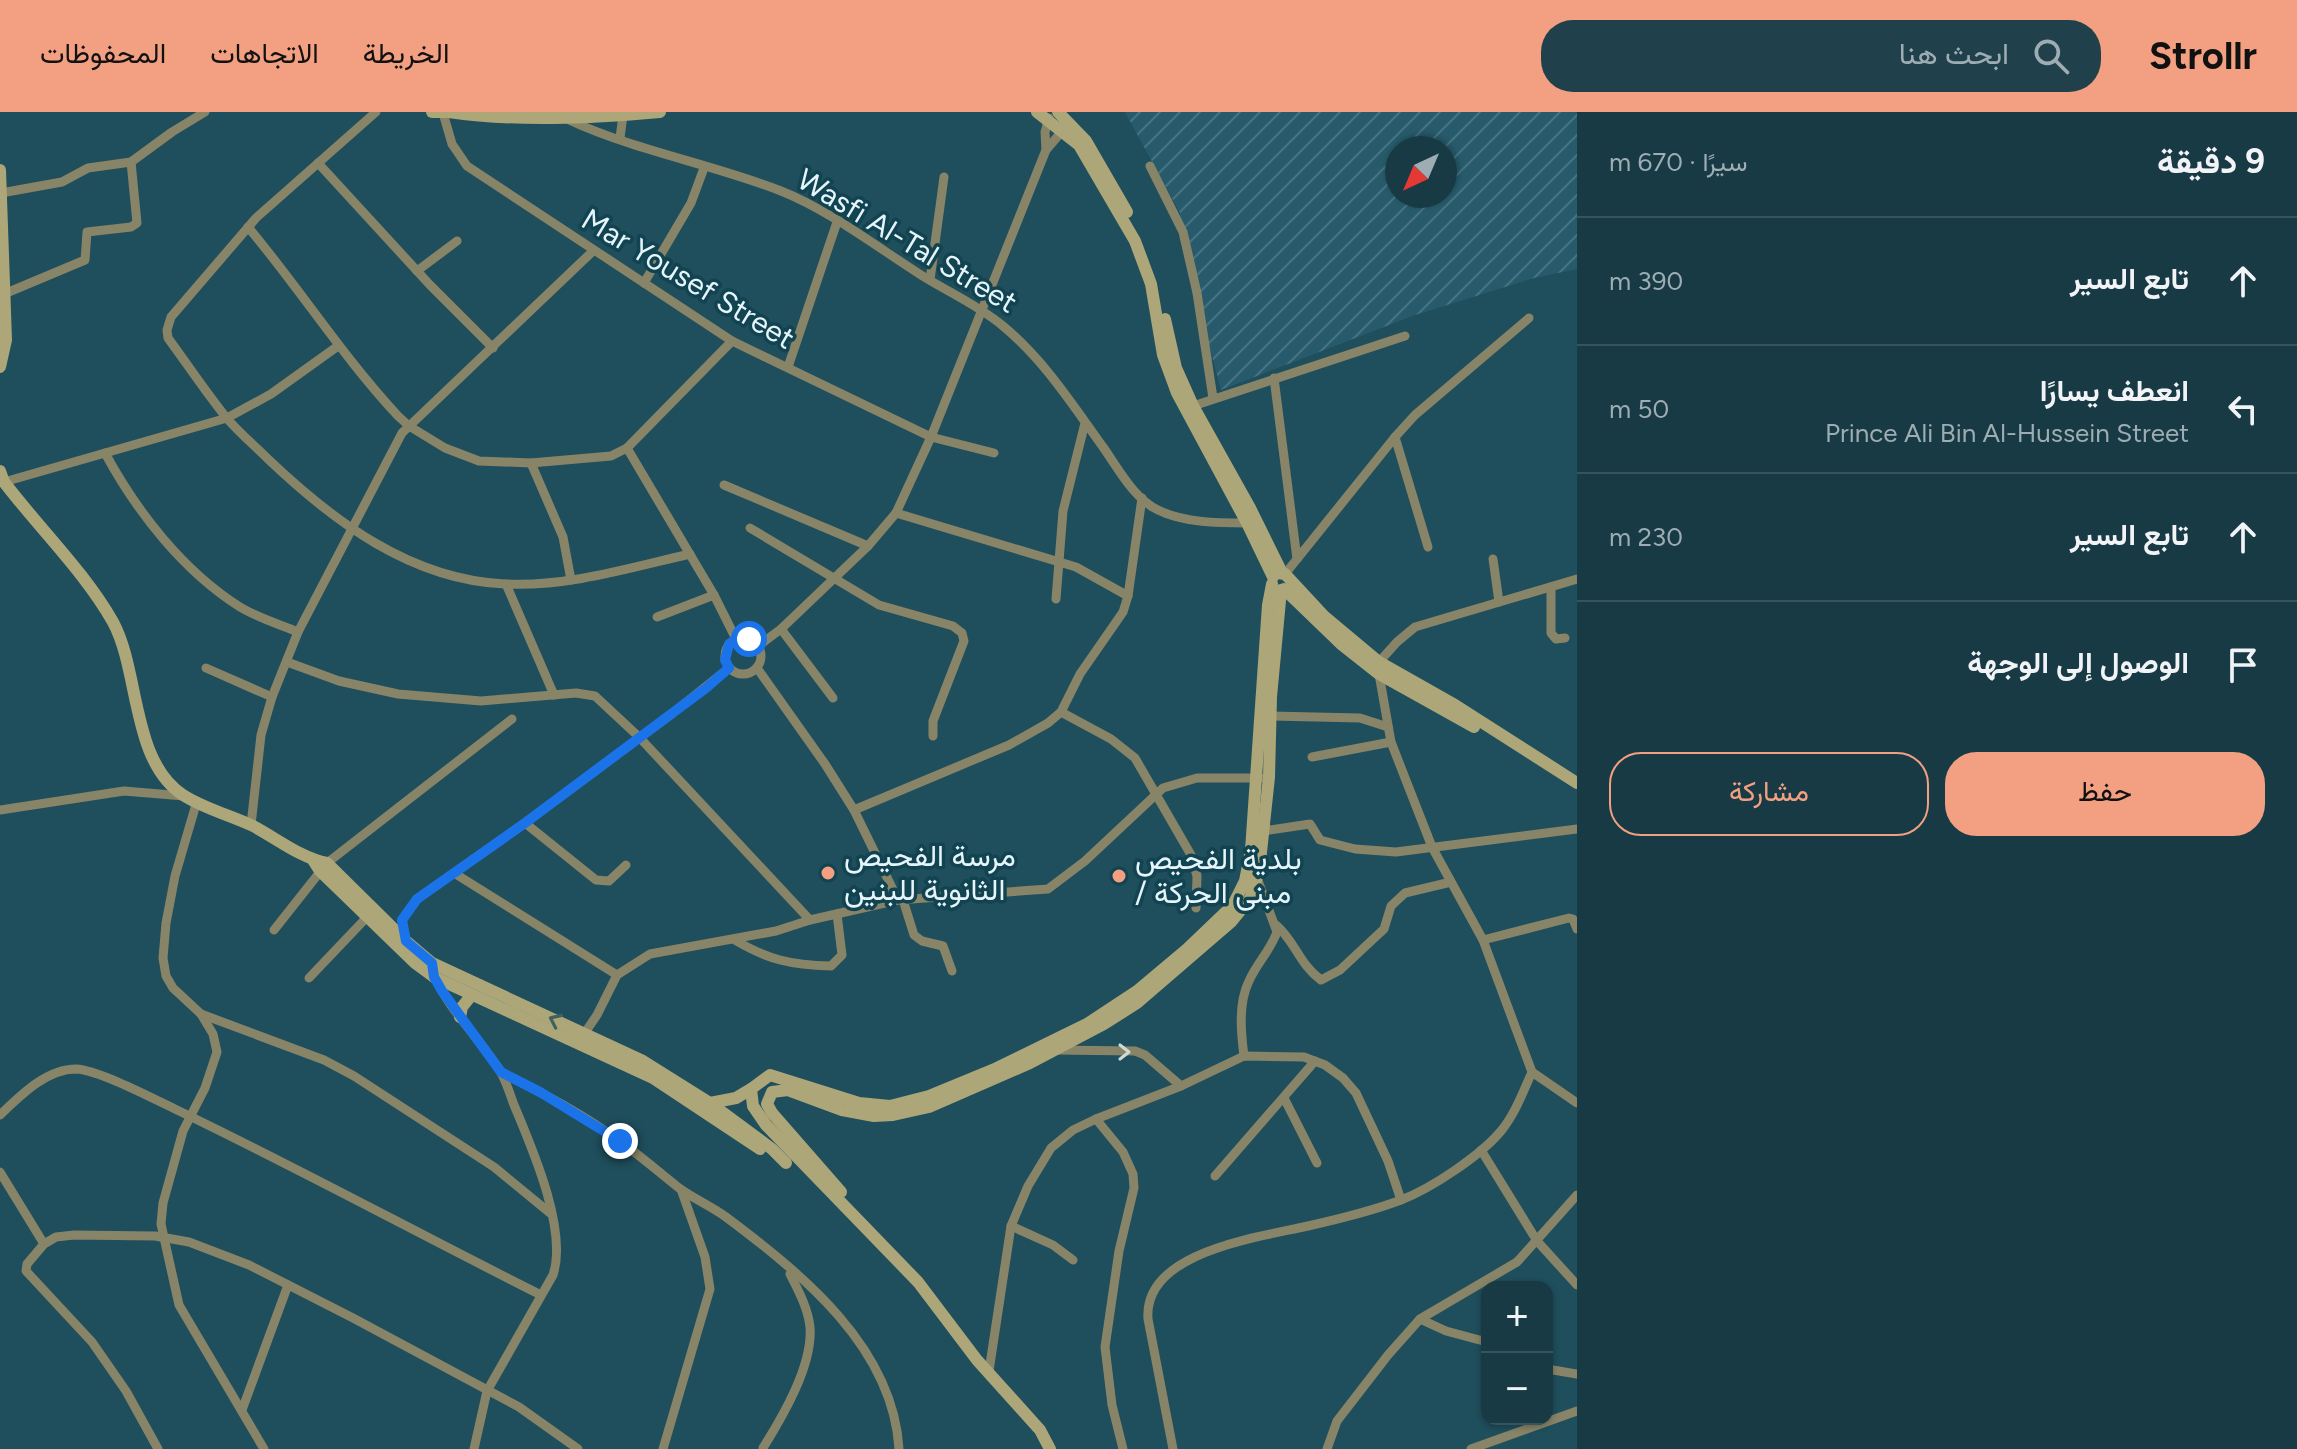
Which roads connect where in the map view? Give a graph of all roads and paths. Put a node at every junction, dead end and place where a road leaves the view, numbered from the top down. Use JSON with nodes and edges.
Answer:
{"nodes":[{"id":1,"x":205,"y":112,"type":"edge"},
{"id":2,"x":376,"y":112,"type":"edge"},
{"id":3,"x":432,"y":112,"type":"edge"},
{"id":4,"x":446,"y":112,"type":"edge"},
{"id":5,"x":660,"y":112,"type":"edge"},
{"id":6,"x":1049,"y":114,"type":"edge"},
{"id":7,"x":623,"y":115,"type":"junction"},
{"id":8,"x":564,"y":117,"type":"junction"},
{"id":9,"x":1066,"y":126,"type":"junction"},
{"id":10,"x":620,"y":138,"type":"junction"},
{"id":11,"x":1046,"y":150,"type":"junction"},
{"id":12,"x":131,"y":162,"type":"junction"},
{"id":13,"x":318,"y":163,"type":"junction"},
{"id":14,"x":1150,"y":166,"type":"dead end"},
{"id":15,"x":704,"y":168,"type":"junction"},
{"id":16,"x":0,"y":170,"type":"edge"},
{"id":17,"x":944,"y":177,"type":"dead end"},
{"id":18,"x":1,"y":202,"type":"edge"},
{"id":19,"x":837,"y":222,"type":"junction"},
{"id":20,"x":248,"y":227,"type":"junction"},
{"id":21,"x":1,"y":234,"type":"edge"},
{"id":22,"x":457,"y":241,"type":"dead end"},
{"id":23,"x":593,"y":251,"type":"junction"},
{"id":24,"x":417,"y":271,"type":"junction"},
{"id":25,"x":930,"y":280,"type":"junction"},
{"id":26,"x":644,"y":283,"type":"junction"},
{"id":27,"x":4,"y":294,"type":"junction"},
{"id":28,"x":982,"y":310,"type":"junction"},
{"id":29,"x":1529,"y":318,"type":"dead end"},
{"id":30,"x":1405,"y":336,"type":"dead end"},
{"id":31,"x":732,"y":341,"type":"junction"},
{"id":32,"x":338,"y":346,"type":"junction"},
{"id":33,"x":493,"y":348,"type":"junction"},
{"id":34,"x":0,"y":367,"type":"edge"},
{"id":35,"x":788,"y":367,"type":"junction"},
{"id":36,"x":1274,"y":378,"type":"junction"},
{"id":37,"x":1213,"y":398,"type":"junction"},
{"id":38,"x":1193,"y":406,"type":"junction"},
{"id":39,"x":227,"y":418,"type":"junction"},
{"id":40,"x":1085,"y":423,"type":"junction"},
{"id":41,"x":409,"y":426,"type":"junction"},
{"id":42,"x":931,"y":437,"type":"junction"},
{"id":43,"x":1395,"y":437,"type":"junction"},
{"id":44,"x":627,"y":448,"type":"junction"},
{"id":45,"x":105,"y":453,"type":"junction"},
{"id":46,"x":994,"y":453,"type":"dead end"},
{"id":47,"x":531,"y":463,"type":"junction"},
{"id":48,"x":2,"y":476,"type":"edge"},
{"id":49,"x":724,"y":485,"type":"dead end"},
{"id":50,"x":1142,"y":498,"type":"junction"},
{"id":51,"x":896,"y":513,"type":"junction"},
{"id":52,"x":1247,"y":523,"type":"junction"},
{"id":53,"x":750,"y":528,"type":"dead end"},
{"id":54,"x":351,"y":530,"type":"junction"},
{"id":55,"x":868,"y":546,"type":"junction"},
{"id":56,"x":1428,"y":547,"type":"dead end"},
{"id":57,"x":690,"y":554,"type":"junction"},
{"id":58,"x":1297,"y":559,"type":"junction"},
{"id":59,"x":1493,"y":559,"type":"dead end"},
{"id":60,"x":1059,"y":561,"type":"junction"},
{"id":61,"x":833,"y":579,"type":"junction"},
{"id":62,"x":1577,"y":579,"type":"edge"},
{"id":63,"x":571,"y":580,"type":"junction"},
{"id":64,"x":1281,"y":581,"type":"junction"},
{"id":65,"x":506,"y":584,"type":"junction"},
{"id":66,"x":1551,"y":587,"type":"junction"},
{"id":67,"x":714,"y":595,"type":"junction"},
{"id":68,"x":1128,"y":596,"type":"junction"},
{"id":69,"x":1056,"y":599,"type":"dead end"},
{"id":70,"x":1499,"y":602,"type":"junction"},
{"id":71,"x":1304,"y":610,"type":"junction"},
{"id":72,"x":1278,"y":616,"type":"junction"},
{"id":73,"x":657,"y":617,"type":"dead end"},
{"id":74,"x":781,"y":629,"type":"junction"},
{"id":75,"x":298,"y":632,"type":"junction"},
{"id":76,"x":1565,"y":638,"type":"dead end"},
{"id":77,"x":736,"y":639,"type":"junction"},
{"id":78,"x":758,"y":646,"type":"junction"},
{"id":79,"x":287,"y":662,"type":"junction"},
{"id":80,"x":206,"y":668,"type":"dead end"},
{"id":81,"x":729,"y":668,"type":"junction"},
{"id":82,"x":757,"y":668,"type":"junction"},
{"id":83,"x":1379,"y":668,"type":"junction"},
{"id":84,"x":554,"y":695,"type":"junction"},
{"id":85,"x":272,"y":697,"type":"junction"},
{"id":86,"x":833,"y":698,"type":"dead end"},
{"id":87,"x":1384,"y":710,"type":"junction"},
{"id":88,"x":1061,"y":712,"type":"junction"},
{"id":89,"x":1271,"y":716,"type":"junction"},
{"id":90,"x":1360,"y":718,"type":"junction"},
{"id":91,"x":512,"y":719,"type":"dead end"},
{"id":92,"x":1388,"y":727,"type":"junction"},
{"id":93,"x":933,"y":736,"type":"dead end"},
{"id":94,"x":639,"y":737,"type":"junction"},
{"id":95,"x":1391,"y":742,"type":"junction"},
{"id":96,"x":1312,"y":757,"type":"dead end"},
{"id":97,"x":1262,"y":778,"type":"junction"},
{"id":98,"x":1577,"y":783,"type":"edge"},
{"id":99,"x":1577,"y":790,"type":"edge"},
{"id":100,"x":1156,"y":794,"type":"junction"},
{"id":101,"x":184,"y":796,"type":"junction"},
{"id":102,"x":197,"y":801,"type":"junction"},
{"id":103,"x":0,"y":810,"type":"edge"},
{"id":104,"x":854,"y":810,"type":"junction"},
{"id":105,"x":525,"y":823,"type":"junction"},
{"id":106,"x":251,"y":825,"type":"junction"},
{"id":107,"x":1577,"y":829,"type":"edge"},
{"id":108,"x":1263,"y":831,"type":"junction"},
{"id":109,"x":1432,"y":847,"type":"junction"},
{"id":110,"x":320,"y":865,"type":"junction"},
{"id":111,"x":626,"y":865,"type":"dead end"},
{"id":112,"x":454,"y":873,"type":"junction"},
{"id":113,"x":1257,"y":878,"type":"junction"},
{"id":114,"x":1451,"y":882,"type":"junction"},
{"id":115,"x":900,"y":900,"type":"junction"},
{"id":116,"x":1196,"y":908,"type":"dead end"},
{"id":117,"x":837,"y":914,"type":"junction"},
{"id":118,"x":368,"y":916,"type":"junction"},
{"id":119,"x":810,"y":920,"type":"junction"},
{"id":120,"x":1276,"y":925,"type":"junction"},
{"id":121,"x":1577,"y":929,"type":"edge"},
{"id":122,"x":274,"y":930,"type":"dead end"},
{"id":123,"x":733,"y":939,"type":"junction"},
{"id":124,"x":1483,"y":940,"type":"junction"},
{"id":125,"x":406,"y":941,"type":"junction"},
{"id":126,"x":432,"y":963,"type":"junction"},
{"id":127,"x":952,"y":971,"type":"dead end"},
{"id":128,"x":617,"y":975,"type":"junction"},
{"id":129,"x":434,"y":977,"type":"junction"},
{"id":130,"x":309,"y":978,"type":"dead end"},
{"id":131,"x":471,"y":996,"type":"junction"},
{"id":132,"x":201,"y":1014,"type":"junction"},
{"id":133,"x":460,"y":1017,"type":"junction"},
{"id":134,"x":581,"y":1038,"type":"junction"},
{"id":135,"x":1055,"y":1050,"type":"junction"},
{"id":136,"x":1244,"y":1056,"type":"junction"},
{"id":137,"x":1028,"y":1058,"type":"junction"},
{"id":138,"x":1315,"y":1061,"type":"junction"},
{"id":139,"x":501,"y":1072,"type":"junction"},
{"id":140,"x":1532,"y":1072,"type":"junction"},
{"id":141,"x":1181,"y":1086,"type":"junction"},
{"id":142,"x":751,"y":1089,"type":"junction"},
{"id":143,"x":1284,"y":1098,"type":"junction"},
{"id":144,"x":710,"y":1103,"type":"junction"},
{"id":145,"x":1577,"y":1103,"type":"edge"},
{"id":146,"x":0,"y":1115,"type":"edge"},
{"id":147,"x":190,"y":1116,"type":"junction"},
{"id":148,"x":1096,"y":1119,"type":"junction"},
{"id":149,"x":1481,"y":1150,"type":"junction"},
{"id":150,"x":786,"y":1163,"type":"junction"},
{"id":151,"x":1317,"y":1163,"type":"dead end"},
{"id":152,"x":0,"y":1172,"type":"edge"},
{"id":153,"x":1215,"y":1176,"type":"dead end"},
{"id":154,"x":823,"y":1179,"type":"junction"},
{"id":155,"x":682,"y":1190,"type":"junction"},
{"id":156,"x":1577,"y":1195,"type":"edge"},
{"id":157,"x":1401,"y":1200,"type":"junction"},
{"id":158,"x":550,"y":1214,"type":"junction"},
{"id":159,"x":1011,"y":1226,"type":"junction"},
{"id":160,"x":163,"y":1237,"type":"junction"},
{"id":161,"x":1537,"y":1241,"type":"junction"},
{"id":162,"x":44,"y":1244,"type":"junction"},
{"id":163,"x":1073,"y":1260,"type":"dead end"},
{"id":164,"x":787,"y":1267,"type":"junction"},
{"id":165,"x":288,"y":1285,"type":"junction"},
{"id":166,"x":1577,"y":1285,"type":"edge"},
{"id":167,"x":541,"y":1295,"type":"junction"},
{"id":168,"x":1420,"y":1319,"type":"junction"},
{"id":169,"x":1481,"y":1340,"type":"edge"},
{"id":170,"x":988,"y":1370,"type":"junction"},
{"id":171,"x":1553,"y":1370,"type":"edge"},
{"id":172,"x":1577,"y":1374,"type":"edge"},
{"id":173,"x":487,"y":1391,"type":"junction"},
{"id":174,"x":242,"y":1410,"type":"junction"},
{"id":175,"x":1577,"y":1411,"type":"edge"},
{"id":176,"x":763,"y":1448,"type":"edge"},
{"id":177,"x":158,"y":1449,"type":"edge"},
{"id":178,"x":264,"y":1449,"type":"edge"},
{"id":179,"x":474,"y":1449,"type":"edge"},
{"id":180,"x":578,"y":1449,"type":"edge"},
{"id":181,"x":663,"y":1449,"type":"edge"},
{"id":182,"x":899,"y":1449,"type":"edge"},
{"id":183,"x":1050,"y":1449,"type":"edge"},
{"id":184,"x":1123,"y":1449,"type":"edge"},
{"id":185,"x":1173,"y":1449,"type":"edge"},
{"id":186,"x":1327,"y":1449,"type":"edge"},
{"id":187,"x":1471,"y":1449,"type":"edge"}],
"edges":[{"from":1,"to":12,"type":"street"},
{"from":2,"to":13,"type":"street"},
{"from":3,"to":4,"type":"street"},
{"from":4,"to":8,"type":"street"},
{"from":4,"to":23,"type":"street","name":"Mar Yousef Street"},
{"from":5,"to":7,"type":"street"},
{"from":6,"to":9,"type":"street"},
{"from":6,"to":11,"type":"street"},
{"from":7,"to":8,"type":"street"},
{"from":7,"to":10,"type":"street"},
{"from":8,"to":10,"type":"street","name":"Wasfi Al-Tal Street"},
{"from":9,"to":11,"type":"street"},
{"from":9,"to":38,"type":"street"},
{"from":9,"to":52,"type":"street"},
{"from":10,"to":15,"type":"street","name":"Wasfi Al-Tal Street"},
{"from":11,"to":28,"type":"street"},
{"from":12,"to":18,"type":"street"},
{"from":12,"to":27,"type":"street"},
{"from":13,"to":20,"type":"street"},
{"from":13,"to":24,"type":"street"},
{"from":14,"to":37,"type":"street"},
{"from":15,"to":19,"type":"street","name":"Wasfi Al-Tal Street"},
{"from":15,"to":26,"type":"street"},
{"from":16,"to":18,"type":"street"},
{"from":17,"to":25,"type":"street"},
{"from":18,"to":21,"type":"street"},
{"from":19,"to":25,"type":"street","name":"Wasfi Al-Tal Street"},
{"from":19,"to":35,"type":"street"},
{"from":20,"to":32,"type":"street"},
{"from":20,"to":39,"type":"street"},
{"from":21,"to":27,"type":"street"},
{"from":22,"to":24,"type":"street"},
{"from":23,"to":26,"type":"street","name":"Mar Yousef Street"},
{"from":23,"to":33,"type":"street"},
{"from":24,"to":33,"type":"street"},
{"from":25,"to":28,"type":"street","name":"Wasfi Al-Tal Street"},
{"from":26,"to":31,"type":"street","name":"Mar Yousef Street"},
{"from":27,"to":34,"type":"street"},
{"from":28,"to":40,"type":"street","name":"Wasfi Al-Tal Street"},
{"from":28,"to":42,"type":"street"},
{"from":29,"to":43,"type":"street"},
{"from":30,"to":36,"type":"street"},
{"from":31,"to":35,"type":"street","name":"Mar Yousef Street"},
{"from":31,"to":44,"type":"street"},
{"from":32,"to":39,"type":"street"},
{"from":32,"to":41,"type":"street"},
{"from":33,"to":41,"type":"street"},
{"from":35,"to":42,"type":"street","name":"Mar Yousef Street"},
{"from":36,"to":37,"type":"street"},
{"from":36,"to":58,"type":"street"},
{"from":37,"to":38,"type":"street"},
{"from":38,"to":64,"type":"street"},
{"from":39,"to":45,"type":"street"},
{"from":39,"to":54,"type":"street"},
{"from":40,"to":50,"type":"street","name":"Wasfi Al-Tal Street"},
{"from":40,"to":60,"type":"street"},
{"from":41,"to":47,"type":"street"},
{"from":41,"to":54,"type":"street"},
{"from":42,"to":46,"type":"street","name":"Mar Yousef Street"},
{"from":42,"to":51,"type":"street"},
{"from":43,"to":56,"type":"street"},
{"from":43,"to":58,"type":"street"},
{"from":44,"to":47,"type":"street"},
{"from":44,"to":57,"type":"street"},
{"from":45,"to":48,"type":"street"},
{"from":45,"to":75,"type":"street"},
{"from":47,"to":63,"type":"street"},
{"from":48,"to":101,"type":"street"},
{"from":49,"to":55,"type":"street"},
{"from":50,"to":52,"type":"street","name":"Wasfi Al-Tal Street"},
{"from":50,"to":68,"type":"street"},
{"from":51,"to":55,"type":"street"},
{"from":51,"to":60,"type":"street"},
{"from":52,"to":64,"type":"street"},
{"from":53,"to":61,"type":"street"},
{"from":54,"to":65,"type":"street"},
{"from":54,"to":75,"type":"street"},
{"from":55,"to":61,"type":"street"},
{"from":57,"to":63,"type":"street"},
{"from":57,"to":67,"type":"street"},
{"from":58,"to":64,"type":"street"},
{"from":59,"to":70,"type":"street"},
{"from":60,"to":68,"type":"street"},
{"from":60,"to":69,"type":"street"},
{"from":61,"to":74,"type":"street"},
{"from":61,"to":93,"type":"street"},
{"from":62,"to":66,"type":"street"},
{"from":63,"to":65,"type":"street"},
{"from":64,"to":71,"type":"street"},
{"from":64,"to":72,"type":"street"},
{"from":64,"to":83,"type":"street"},
{"from":64,"to":97,"type":"street"},
{"from":65,"to":84,"type":"street"},
{"from":66,"to":70,"type":"street"},
{"from":66,"to":76,"type":"street"},
{"from":67,"to":73,"type":"street"},
{"from":67,"to":77,"type":"street"},
{"from":68,"to":88,"type":"street"},
{"from":70,"to":83,"type":"street"},
{"from":71,"to":72,"type":"street"},
{"from":71,"to":83,"type":"street"},
{"from":72,"to":89,"type":"street"},
{"from":74,"to":78,"type":"street"},
{"from":74,"to":86,"type":"street"},
{"from":75,"to":79,"type":"street"},
{"from":77,"to":78,"type":"street"},
{"from":77,"to":81,"type":"street"},
{"from":78,"to":82,"type":"street"},
{"from":79,"to":84,"type":"street"},
{"from":79,"to":85,"type":"street"},
{"from":80,"to":85,"type":"street"},
{"from":81,"to":82,"type":"street"},
{"from":81,"to":94,"type":"street"},
{"from":82,"to":104,"type":"street"},
{"from":83,"to":87,"type":"street"},
{"from":83,"to":98,"type":"street"},
{"from":83,"to":99,"type":"street"},
{"from":84,"to":94,"type":"street"},
{"from":85,"to":106,"type":"street"},
{"from":87,"to":90,"type":"street"},
{"from":87,"to":92,"type":"street"},
{"from":88,"to":100,"type":"street"},
{"from":88,"to":104,"type":"street"},
{"from":89,"to":90,"type":"street"},
{"from":89,"to":97,"type":"street"},
{"from":90,"to":92,"type":"street"},
{"from":91,"to":110,"type":"street"},
{"from":92,"to":95,"type":"street"},
{"from":94,"to":105,"type":"street"},
{"from":94,"to":119,"type":"street"},
{"from":95,"to":96,"type":"street"},
{"from":95,"to":109,"type":"street"},
{"from":97,"to":100,"type":"street"},
{"from":97,"to":108,"type":"street"},
{"from":97,"to":137,"type":"street"},
{"from":100,"to":115,"type":"street"},
{"from":100,"to":116,"type":"street"},
{"from":101,"to":102,"type":"street"},
{"from":101,"to":103,"type":"street"},
{"from":102,"to":106,"type":"street"},
{"from":102,"to":132,"type":"street"},
{"from":104,"to":115,"type":"street"},
{"from":105,"to":111,"type":"street"},
{"from":105,"to":112,"type":"street"},
{"from":106,"to":110,"type":"street"},
{"from":107,"to":109,"type":"street"},
{"from":108,"to":109,"type":"street"},
{"from":108,"to":113,"type":"street"},
{"from":109,"to":114,"type":"street"},
{"from":110,"to":118,"type":"street"},
{"from":110,"to":122,"type":"street"},
{"from":110,"to":125,"type":"street"},
{"from":112,"to":125,"type":"street"},
{"from":112,"to":128,"type":"street"},
{"from":113,"to":120,"type":"street"},
{"from":113,"to":135,"type":"street"},
{"from":114,"to":120,"type":"street"},
{"from":114,"to":124,"type":"street"},
{"from":115,"to":117,"type":"street"},
{"from":115,"to":127,"type":"street"},
{"from":117,"to":119,"type":"street"},
{"from":117,"to":123,"type":"street"},
{"from":118,"to":129,"type":"street"},
{"from":118,"to":130,"type":"street"},
{"from":119,"to":123,"type":"street"},
{"from":120,"to":136,"type":"street"},
{"from":121,"to":124,"type":"street"},
{"from":123,"to":128,"type":"street"},
{"from":124,"to":140,"type":"street"},
{"from":125,"to":126,"type":"street"},
{"from":126,"to":129,"type":"street"},
{"from":134,"to":126,"type":"street","one_way":true},
{"from":128,"to":134,"type":"street"},
{"from":129,"to":131,"type":"street"},
{"from":129,"to":133,"type":"street"},
{"from":131,"to":133,"type":"street"},
{"from":131,"to":134,"type":"street"},
{"from":132,"to":147,"type":"street"},
{"from":132,"to":158,"type":"street"},
{"from":133,"to":139,"type":"street"},
{"from":134,"to":144,"type":"street"},
{"from":134,"to":150,"type":"street"},
{"from":135,"to":137,"type":"street"},
{"from":135,"to":141,"type":"street","one_way":true},
{"from":136,"to":138,"type":"street"},
{"from":136,"to":141,"type":"street"},
{"from":137,"to":142,"type":"street"},
{"from":137,"to":154,"type":"street"},
{"from":138,"to":143,"type":"street"},
{"from":138,"to":157,"type":"street"},
{"from":139,"to":155,"type":"street"},
{"from":139,"to":158,"type":"street"},
{"from":140,"to":145,"type":"street"},
{"from":140,"to":149,"type":"street"},
{"from":141,"to":148,"type":"street"},
{"from":142,"to":144,"type":"street"},
{"from":142,"to":154,"type":"street"},
{"from":143,"to":151,"type":"street"},
{"from":143,"to":153,"type":"street"},
{"from":144,"to":150,"type":"street"},
{"from":146,"to":147,"type":"street"},
{"from":147,"to":160,"type":"street"},
{"from":147,"to":167,"type":"street"},
{"from":148,"to":159,"type":"street"},
{"from":148,"to":184,"type":"street"},
{"from":149,"to":157,"type":"street"},
{"from":149,"to":161,"type":"street"},
{"from":150,"to":154,"type":"street"},
{"from":152,"to":162,"type":"street"},
{"from":154,"to":170,"type":"street"},
{"from":155,"to":164,"type":"street"},
{"from":155,"to":181,"type":"street"},
{"from":156,"to":161,"type":"street"},
{"from":157,"to":185,"type":"street"},
{"from":158,"to":167,"type":"street"},
{"from":159,"to":163,"type":"street"},
{"from":159,"to":170,"type":"street"},
{"from":160,"to":162,"type":"street"},
{"from":160,"to":165,"type":"street"},
{"from":160,"to":174,"type":"street"},
{"from":161,"to":166,"type":"street"},
{"from":161,"to":168,"type":"street"},
{"from":162,"to":177,"type":"street"},
{"from":164,"to":176,"type":"street"},
{"from":164,"to":182,"type":"street"},
{"from":165,"to":173,"type":"street"},
{"from":165,"to":174,"type":"street"},
{"from":167,"to":173,"type":"street"},
{"from":168,"to":169,"type":"street"},
{"from":168,"to":186,"type":"street"},
{"from":170,"to":183,"type":"street"},
{"from":171,"to":172,"type":"street"},
{"from":173,"to":179,"type":"street"},
{"from":173,"to":180,"type":"street"},
{"from":174,"to":178,"type":"street"},
{"from":175,"to":187,"type":"street"}]}
